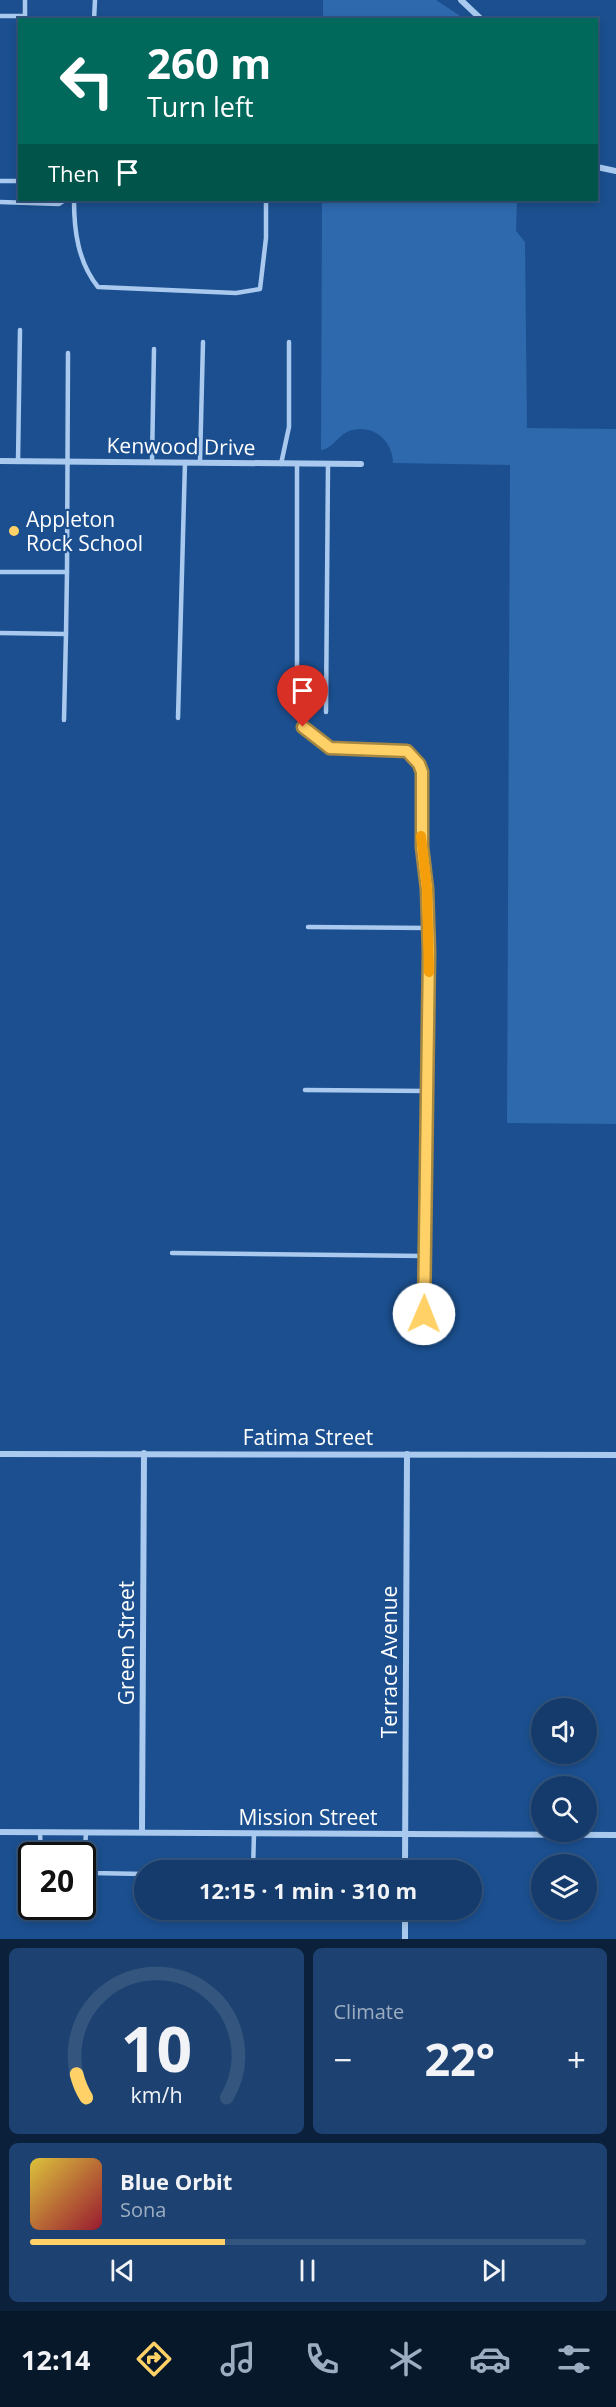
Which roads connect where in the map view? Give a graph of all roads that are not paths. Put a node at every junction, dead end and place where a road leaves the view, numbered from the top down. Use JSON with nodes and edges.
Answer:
{"nodes":[{"id":1,"x":25,"y":0,"type":"edge"},
{"id":2,"x":94,"y":0,"type":"edge"},
{"id":3,"x":461,"y":0,"type":"edge"},
{"id":4,"x":0,"y":16,"type":"edge"},
{"id":5,"x":94,"y":18,"type":"edge"},
{"id":6,"x":480,"y":18,"type":"edge"},
{"id":7,"x":598,"y":167,"type":"edge"},
{"id":8,"x":616,"y":171,"type":"edge"},
{"id":9,"x":0,"y":181,"type":"edge"},
{"id":10,"x":18,"y":181,"type":"edge"},
{"id":11,"x":64,"y":201,"type":"edge"},
{"id":12,"x":74,"y":201,"type":"edge"},
{"id":13,"x":266,"y":201,"type":"edge"},
{"id":14,"x":0,"y":202,"type":"edge"},
{"id":15,"x":20,"y":330,"type":"dead end"},
{"id":16,"x":203,"y":342,"type":"dead end"},
{"id":17,"x":289,"y":342,"type":"dead end"},
{"id":18,"x":153,"y":349,"type":"dead end"},
{"id":19,"x":68,"y":352,"type":"dead end"},
{"id":20,"x":0,"y":462,"type":"edge"},
{"id":21,"x":18,"y":462,"type":"junction"},
{"id":22,"x":67,"y":462,"type":"junction"},
{"id":23,"x":152,"y":462,"type":"junction"},
{"id":24,"x":184,"y":462,"type":"junction"},
{"id":25,"x":200,"y":462,"type":"junction"},
{"id":26,"x":281,"y":464,"type":"junction"},
{"id":27,"x":297,"y":464,"type":"junction"},
{"id":28,"x":361,"y":464,"type":"dead end"},
{"id":29,"x":328,"y":465,"type":"junction"},
{"id":30,"x":0,"y":572,"type":"edge"},
{"id":31,"x":67,"y":572,"type":"junction"},
{"id":32,"x":0,"y":633,"type":"edge"},
{"id":33,"x":66,"y":634,"type":"junction"},
{"id":34,"x":326,"y":712,"type":"dead end"},
{"id":35,"x":178,"y":718,"type":"dead end"},
{"id":36,"x":64,"y":720,"type":"dead end"},
{"id":37,"x":308,"y":927,"type":"dead end"},
{"id":38,"x":428,"y":928,"type":"junction"},
{"id":39,"x":305,"y":1090,"type":"dead end"},
{"id":40,"x":427,"y":1091,"type":"junction"},
{"id":41,"x":172,"y":1253,"type":"dead end"},
{"id":42,"x":424,"y":1256,"type":"junction"},
{"id":43,"x":424,"y":1314,"type":"dead end"},
{"id":44,"x":144,"y":1453,"type":"junction"},
{"id":45,"x":0,"y":1454,"type":"edge"},
{"id":46,"x":407,"y":1454,"type":"junction"},
{"id":47,"x":616,"y":1455,"type":"edge"},
{"id":48,"x":0,"y":1832,"type":"edge"},
{"id":49,"x":40,"y":1832,"type":"junction"},
{"id":50,"x":86,"y":1832,"type":"junction"},
{"id":51,"x":142,"y":1832,"type":"junction"},
{"id":52,"x":254,"y":1833,"type":"junction"},
{"id":53,"x":404,"y":1834,"type":"junction"},
{"id":54,"x":616,"y":1835,"type":"edge"},
{"id":55,"x":40,"y":1842,"type":"edge"},
{"id":56,"x":253,"y":1860,"type":"edge"},
{"id":57,"x":405,"y":1860,"type":"edge"},
{"id":58,"x":134,"y":1874,"type":"edge"},
{"id":59,"x":405,"y":1920,"type":"edge"},
{"id":60,"x":405,"y":1939,"type":"edge"}],
"edges":[{"from":1,"to":4,"type":"lane"},
{"from":2,"to":5,"type":"lane"},
{"from":3,"to":6,"type":"street"},
{"from":7,"to":8,"type":"street"},
{"from":9,"to":10,"type":"lane"},
{"from":11,"to":14,"type":"lane"},
{"from":12,"to":13,"type":"lane"},
{"from":15,"to":21,"type":"lane"},
{"from":16,"to":25,"type":"lane"},
{"from":17,"to":26,"type":"lane"},
{"from":18,"to":23,"type":"lane"},
{"from":19,"to":22,"type":"lane"},
{"from":20,"to":21,"type":"street","name":"Kenwood Drive"},
{"from":21,"to":22,"type":"street","name":"Kenwood Drive"},
{"from":22,"to":23,"type":"street","name":"Kenwood Drive"},
{"from":22,"to":31,"type":"lane"},
{"from":23,"to":24,"type":"street","name":"Kenwood Drive"},
{"from":24,"to":25,"type":"street","name":"Kenwood Drive"},
{"from":24,"to":35,"type":"lane"},
{"from":25,"to":26,"type":"street","name":"Kenwood Drive"},
{"from":26,"to":27,"type":"street","name":"Kenwood Drive"},
{"from":27,"to":29,"type":"street","name":"Kenwood Drive"},
{"from":27,"to":38,"type":"lane"},
{"from":28,"to":29,"type":"street","name":"Kenwood Drive"},
{"from":29,"to":34,"type":"lane"},
{"from":30,"to":31,"type":"lane"},
{"from":31,"to":33,"type":"lane"},
{"from":32,"to":33,"type":"lane"},
{"from":33,"to":36,"type":"lane"},
{"from":37,"to":38,"type":"lane"},
{"from":38,"to":40,"type":"lane"},
{"from":39,"to":40,"type":"lane"},
{"from":40,"to":42,"type":"lane"},
{"from":41,"to":42,"type":"lane"},
{"from":42,"to":43,"type":"lane"},
{"from":44,"to":45,"type":"street","name":"Fatima Street"},
{"from":44,"to":46,"type":"street","name":"Fatima Street"},
{"from":44,"to":51,"type":"street","name":"Green Street"},
{"from":46,"to":47,"type":"street","name":"Fatima Street"},
{"from":46,"to":53,"type":"street","name":"Terrace Avenue"},
{"from":48,"to":49,"type":"street","name":"Mission Street"},
{"from":49,"to":50,"type":"street","name":"Mission Street"},
{"from":49,"to":55,"type":"lane"},
{"from":50,"to":51,"type":"street","name":"Mission Street"},
{"from":50,"to":58,"type":"lane"},
{"from":51,"to":52,"type":"street","name":"Mission Street"},
{"from":52,"to":53,"type":"street","name":"Mission Street"},
{"from":52,"to":56,"type":"lane"},
{"from":53,"to":54,"type":"street","name":"Mission Street"},
{"from":53,"to":57,"type":"street","name":"Terrace Avenue"},
{"from":59,"to":60,"type":"street"}]}
